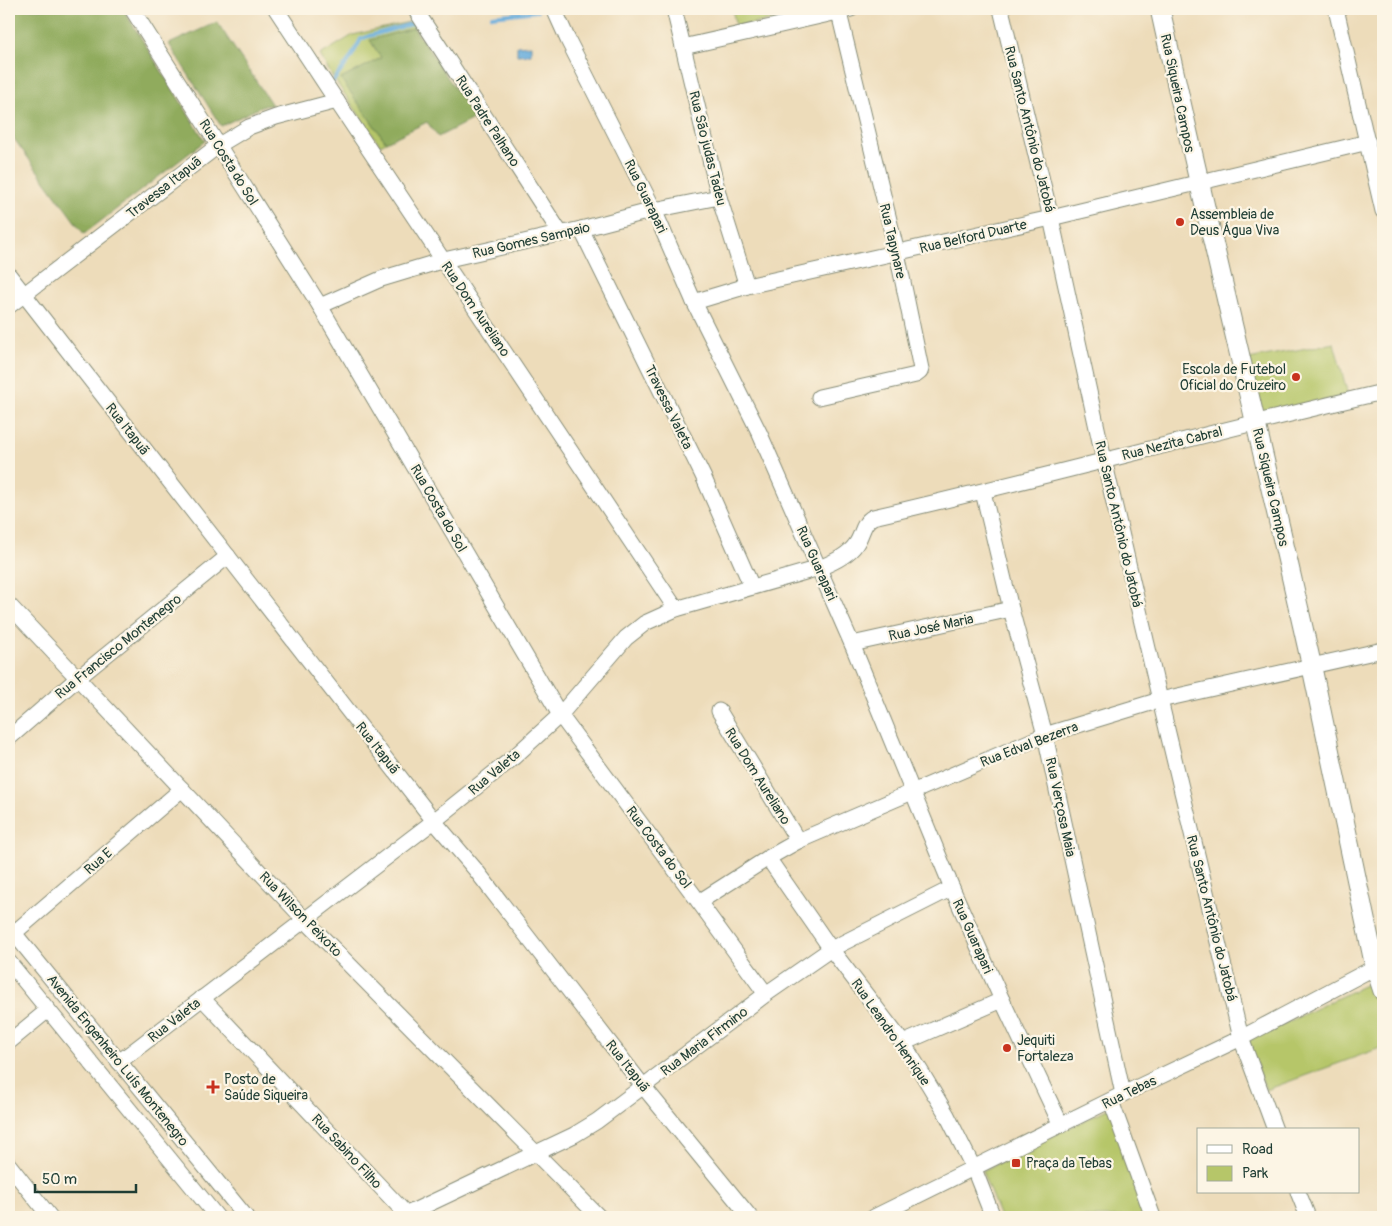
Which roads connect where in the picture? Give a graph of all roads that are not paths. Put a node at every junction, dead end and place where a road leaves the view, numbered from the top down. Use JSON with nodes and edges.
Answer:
{"nodes":[{"id":1,"x":132,"y":9,"type":"edge"},
{"id":2,"x":276,"y":9,"type":"edge"},
{"id":3,"x":415,"y":9,"type":"edge"},
{"id":4,"x":554,"y":9,"type":"edge"},
{"id":5,"x":674,"y":9,"type":"edge"},
{"id":6,"x":1000,"y":9,"type":"edge"},
{"id":7,"x":1160,"y":9,"type":"edge"},
{"id":8,"x":1336,"y":9,"type":"edge"},
{"id":9,"x":843,"y":10,"type":"edge"},
{"id":10,"x":683,"y":47,"type":"junction"},
{"id":11,"x":337,"y":101,"type":"junction"},
{"id":12,"x":1368,"y":142,"type":"junction"},
{"id":13,"x":219,"y":145,"type":"junction"},
{"id":14,"x":1198,"y":183,"type":"junction"},
{"id":15,"x":719,"y":196,"type":"junction"},
{"id":16,"x":654,"y":210,"type":"junction"},
{"id":17,"x":1383,"y":212,"type":"edge"},
{"id":18,"x":1051,"y":218,"type":"junction"},
{"id":19,"x":581,"y":229,"type":"junction"},
{"id":20,"x":561,"y":234,"type":"junction"},
{"id":21,"x":897,"y":253,"type":"junction"},
{"id":22,"x":444,"y":260,"type":"junction"},
{"id":23,"x":9,"y":275,"type":"edge"},
{"id":24,"x":747,"y":286,"type":"junction"},
{"id":25,"x":24,"y":295,"type":"junction"},
{"id":26,"x":694,"y":302,"type":"junction"},
{"id":27,"x":9,"y":306,"type":"edge"},
{"id":28,"x":320,"y":306,"type":"junction"},
{"id":29,"x":1383,"y":392,"type":"edge"},
{"id":30,"x":819,"y":397,"type":"dead end"},
{"id":31,"x":1256,"y":421,"type":"junction"},
{"id":32,"x":1104,"y":460,"type":"junction"},
{"id":33,"x":983,"y":492,"type":"junction"},
{"id":34,"x":873,"y":517,"type":"joint"},
{"id":35,"x":228,"y":556,"type":"junction"},
{"id":36,"x":819,"y":568,"type":"junction"},
{"id":37,"x":752,"y":587,"type":"junction"},
{"id":38,"x":9,"y":605,"type":"edge"},
{"id":39,"x":676,"y":609,"type":"junction"},
{"id":40,"x":1010,"y":610,"type":"junction"},
{"id":41,"x":852,"y":644,"type":"junction"},
{"id":42,"x":1383,"y":650,"type":"edge"},
{"id":43,"x":1311,"y":665,"type":"junction"},
{"id":44,"x":78,"y":678,"type":"junction"},
{"id":45,"x":1160,"y":700,"type":"junction"},
{"id":46,"x":719,"y":711,"type":"dead end"},
{"id":47,"x":560,"y":715,"type":"junction"},
{"id":48,"x":1045,"y":734,"type":"junction"},
{"id":49,"x":9,"y":738,"type":"edge"},
{"id":50,"x":182,"y":789,"type":"junction"},
{"id":51,"x":911,"y":792,"type":"junction"},
{"id":52,"x":434,"y":821,"type":"junction"},
{"id":53,"x":798,"y":841,"type":"junction"},
{"id":54,"x":768,"y":858,"type":"junction"},
{"id":55,"x":952,"y":888,"type":"junction"},
{"id":56,"x":699,"y":902,"type":"junction"},
{"id":57,"x":304,"y":919,"type":"junction"},
{"id":58,"x":11,"y":930,"type":"edge"},
{"id":59,"x":831,"y":949,"type":"junction"},
{"id":60,"x":9,"y":962,"type":"edge"},
{"id":61,"x":1379,"y":965,"type":"edge"},
{"id":62,"x":1383,"y":991,"type":"edge"},
{"id":63,"x":766,"y":994,"type":"junction"},
{"id":64,"x":202,"y":998,"type":"junction"},
{"id":65,"x":1002,"y":1000,"type":"junction"},
{"id":66,"x":48,"y":1010,"type":"junction"},
{"id":67,"x":1241,"y":1038,"type":"junction"},
{"id":68,"x":9,"y":1042,"type":"edge"},
{"id":69,"x":902,"y":1043,"type":"junction"},
{"id":70,"x":119,"y":1062,"type":"junction"},
{"id":71,"x":643,"y":1086,"type":"junction"},
{"id":72,"x":1117,"y":1098,"type":"junction"},
{"id":73,"x":1061,"y":1125,"type":"junction"},
{"id":74,"x":1274,"y":1128,"type":"edge"},
{"id":75,"x":536,"y":1154,"type":"junction"},
{"id":76,"x":9,"y":1166,"type":"edge"},
{"id":77,"x":974,"y":1169,"type":"junction"},
{"id":78,"x":217,"y":1182,"type":"junction"},
{"id":79,"x":1299,"y":1194,"type":"edge"},
{"id":80,"x":200,"y":1196,"type":"junction"},
{"id":81,"x":406,"y":1216,"type":"edge"},
{"id":82,"x":50,"y":1217,"type":"edge"},
{"id":83,"x":217,"y":1217,"type":"edge"},
{"id":84,"x":246,"y":1217,"type":"edge"},
{"id":85,"x":599,"y":1217,"type":"edge"},
{"id":86,"x":750,"y":1217,"type":"edge"},
{"id":87,"x":874,"y":1217,"type":"edge"},
{"id":88,"x":993,"y":1217,"type":"edge"},
{"id":89,"x":1153,"y":1217,"type":"edge"},
{"id":90,"x":1308,"y":1217,"type":"edge"}],
"edges":[{"from":1,"to":13,"type":"street","name":"Rua Costa do Sol"},
{"from":2,"to":11,"type":"street","name":"Rua Dom Aureliano"},
{"from":3,"to":20,"type":"street","name":"Rua Padre Palhano"},
{"from":4,"to":16,"type":"street","name":"Rua Guarapari"},
{"from":5,"to":10,"type":"street","name":"Rua São judas Tadeu"},
{"from":6,"to":18,"type":"street","name":"Rua Santo Antônio do Jatobá"},
{"from":7,"to":14,"type":"street","name":"Rua Siqueira Campos"},
{"from":8,"to":12,"type":"street"},
{"from":9,"to":10,"type":"street"},
{"from":9,"to":21,"type":"street","name":"Rua Tapynare"},
{"from":10,"to":15,"type":"street","name":"Rua São judas Tadeu"},
{"from":11,"to":13,"type":"street","name":"Travessa Itapuã"},
{"from":11,"to":22,"type":"street","name":"Rua Dom Aureliano"},
{"from":12,"to":14,"type":"street","name":"Rua Belford Duarte"},
{"from":12,"to":17,"type":"street"},
{"from":13,"to":25,"type":"street","name":"Travessa Itapuã"},
{"from":13,"to":28,"type":"street","name":"Rua Costa do Sol"},
{"from":14,"to":18,"type":"street","name":"Rua Belford Duarte"},
{"from":14,"to":31,"type":"street","name":"Rua Siqueira Campos"},
{"from":15,"to":16,"type":"street","name":"Rua Gomes Sampaio"},
{"from":15,"to":24,"type":"street","name":"Rua São judas Tadeu"},
{"from":16,"to":19,"type":"street","name":"Rua Gomes Sampaio"},
{"from":16,"to":26,"type":"street","name":"Rua Guarapari"},
{"from":18,"to":21,"type":"street","name":"Rua Belford Duarte"},
{"from":18,"to":32,"type":"street","name":"Rua Santo Antônio do Jatobá"},
{"from":19,"to":20,"type":"street","name":"Rua Gomes Sampaio"},
{"from":19,"to":37,"type":"street","name":"Travessa Valeta"},
{"from":20,"to":22,"type":"street","name":"Rua Gomes Sampaio"},
{"from":21,"to":24,"type":"street","name":"Rua Belford Duarte"},
{"from":21,"to":30,"type":"street","name":"Rua Tapynare"},
{"from":22,"to":28,"type":"street","name":"Rua Gomes Sampaio"},
{"from":22,"to":39,"type":"street","name":"Rua Dom Aureliano"},
{"from":23,"to":25,"type":"street","name":"Rua Itapuã"},
{"from":24,"to":26,"type":"street","name":"Rua Belford Duarte"},
{"from":25,"to":27,"type":"street","name":"Travessa Itapuã"},
{"from":25,"to":35,"type":"street","name":"Rua Itapuã"},
{"from":26,"to":36,"type":"street","name":"Rua Guarapari"},
{"from":28,"to":47,"type":"street","name":"Rua Costa do Sol"},
{"from":29,"to":31,"type":"street","name":"Rua Nezita Cabral"},
{"from":31,"to":32,"type":"street","name":"Rua Nezita Cabral"},
{"from":31,"to":43,"type":"street","name":"Rua Siqueira Campos"},
{"from":32,"to":33,"type":"street","name":"Rua Nezita Cabral"},
{"from":32,"to":45,"type":"street","name":"Rua Santo Antônio do Jatobá"},
{"from":33,"to":34,"type":"street","name":"Rua Nezita Cabral"},
{"from":33,"to":40,"type":"street","name":"Rua Verçosa Maia"},
{"from":34,"to":36,"type":"street","name":"Rua Valeta"},
{"from":35,"to":44,"type":"street","name":"Rua Francisco Montenegro"},
{"from":35,"to":52,"type":"street","name":"Rua Itapuã"},
{"from":36,"to":37,"type":"street","name":"Rua Valeta"},
{"from":36,"to":41,"type":"street","name":"Rua Guarapari"},
{"from":37,"to":39,"type":"street","name":"Rua Valeta"},
{"from":38,"to":44,"type":"street","name":"Rua Wilson Peixoto"},
{"from":39,"to":47,"type":"street","name":"Rua Valeta"},
{"from":40,"to":41,"type":"street","name":"Rua José Maria"},
{"from":40,"to":48,"type":"street","name":"Rua Verçosa Maia"},
{"from":41,"to":51,"type":"street","name":"Rua Guarapari"},
{"from":42,"to":43,"type":"street","name":"Rua Edval Bezerra"},
{"from":43,"to":45,"type":"street","name":"Rua Edval Bezerra"},
{"from":43,"to":61,"type":"street","name":"Rua Siqueira Campos"},
{"from":44,"to":49,"type":"street","name":"Rua Francisco Montenegro"},
{"from":44,"to":50,"type":"street","name":"Rua Wilson Peixoto"},
{"from":45,"to":48,"type":"street","name":"Rua Edval Bezerra"},
{"from":45,"to":67,"type":"street","name":"Rua Santo Antônio do Jatobá"},
{"from":46,"to":53,"type":"street","name":"Rua Dom Aureliano"},
{"from":47,"to":52,"type":"street","name":"Rua Valeta"},
{"from":47,"to":56,"type":"street","name":"Rua Costa do Sol"},
{"from":48,"to":51,"type":"street","name":"Rua Edval Bezerra"},
{"from":48,"to":72,"type":"street","name":"Rua Verçosa Maia"},
{"from":50,"to":57,"type":"street","name":"Rua Wilson Peixoto"},
{"from":50,"to":58,"type":"street","name":"Rua E"},
{"from":51,"to":53,"type":"street","name":"Rua Edval Bezerra"},
{"from":51,"to":55,"type":"street","name":"Rua Guarapari"},
{"from":52,"to":57,"type":"street","name":"Rua Valeta"},
{"from":52,"to":71,"type":"street","name":"Rua Itapuã"},
{"from":53,"to":54,"type":"street","name":"Rua Edval Bezerra"},
{"from":54,"to":56,"type":"street","name":"Rua Edval Bezerra"},
{"from":54,"to":59,"type":"street","name":"Rua Leandro Henrique"},
{"from":55,"to":59,"type":"street","name":"Rua Maria Firmino"},
{"from":55,"to":65,"type":"street","name":"Rua Guarapari"},
{"from":56,"to":63,"type":"street","name":"Rua Costa do Sol"},
{"from":57,"to":64,"type":"street","name":"Rua Valeta"},
{"from":57,"to":75,"type":"street","name":"Rua Wilson Peixoto"},
{"from":58,"to":70,"type":"street","name":"Avenida Engenheiro Luís Montenegro"},
{"from":59,"to":63,"type":"street","name":"Rua Maria Firmino"},
{"from":59,"to":69,"type":"street","name":"Rua Leandro Henrique"},
{"from":60,"to":66,"type":"street","name":"Avenida Engenheiro Luís Montenegro"},
{"from":61,"to":62,"type":"street","name":"Rua Siqueira Campos"},
{"from":61,"to":67,"type":"street","name":"Rua Tebas"},
{"from":63,"to":71,"type":"street","name":"Rua Maria Firmino"},
{"from":64,"to":70,"type":"street","name":"Rua Valeta"},
{"from":64,"to":81,"type":"street","name":"Rua Sabino Filho"},
{"from":65,"to":69,"type":"street"},
{"from":65,"to":73,"type":"street","name":"Rua Guarapari"},
{"from":66,"to":68,"type":"street"},
{"from":66,"to":80,"type":"street","name":"Avenida Engenheiro Luís Montenegro"},
{"from":67,"to":72,"type":"street","name":"Rua Tebas"},
{"from":67,"to":74,"type":"street","name":"Rua Santo Antônio do Jatobá"},
{"from":69,"to":77,"type":"street","name":"Rua Leandro Henrique"},
{"from":70,"to":78,"type":"street","name":"Avenida Engenheiro Luís Montenegro"},
{"from":71,"to":75,"type":"street","name":"Rua Maria Firmino"},
{"from":71,"to":86,"type":"street","name":"Rua Itapuã"},
{"from":72,"to":73,"type":"street","name":"Rua Tebas"},
{"from":72,"to":89,"type":"street","name":"Rua Verçosa Maia"},
{"from":73,"to":77,"type":"street","name":"Rua Tebas"},
{"from":75,"to":81,"type":"street","name":"Rua Maria Firmino"},
{"from":75,"to":85,"type":"street","name":"Rua Wilson Peixoto"},
{"from":76,"to":82,"type":"street"},
{"from":77,"to":87,"type":"street","name":"Rua Tebas"},
{"from":77,"to":88,"type":"street","name":"Rua Leandro Henrique"},
{"from":78,"to":80,"type":"street"},
{"from":78,"to":84,"type":"street","name":"Avenida Engenheiro Luís Montenegro"},
{"from":79,"to":90,"type":"street"},
{"from":80,"to":83,"type":"street","name":"Avenida Engenheiro Luís Montenegro"}]}
